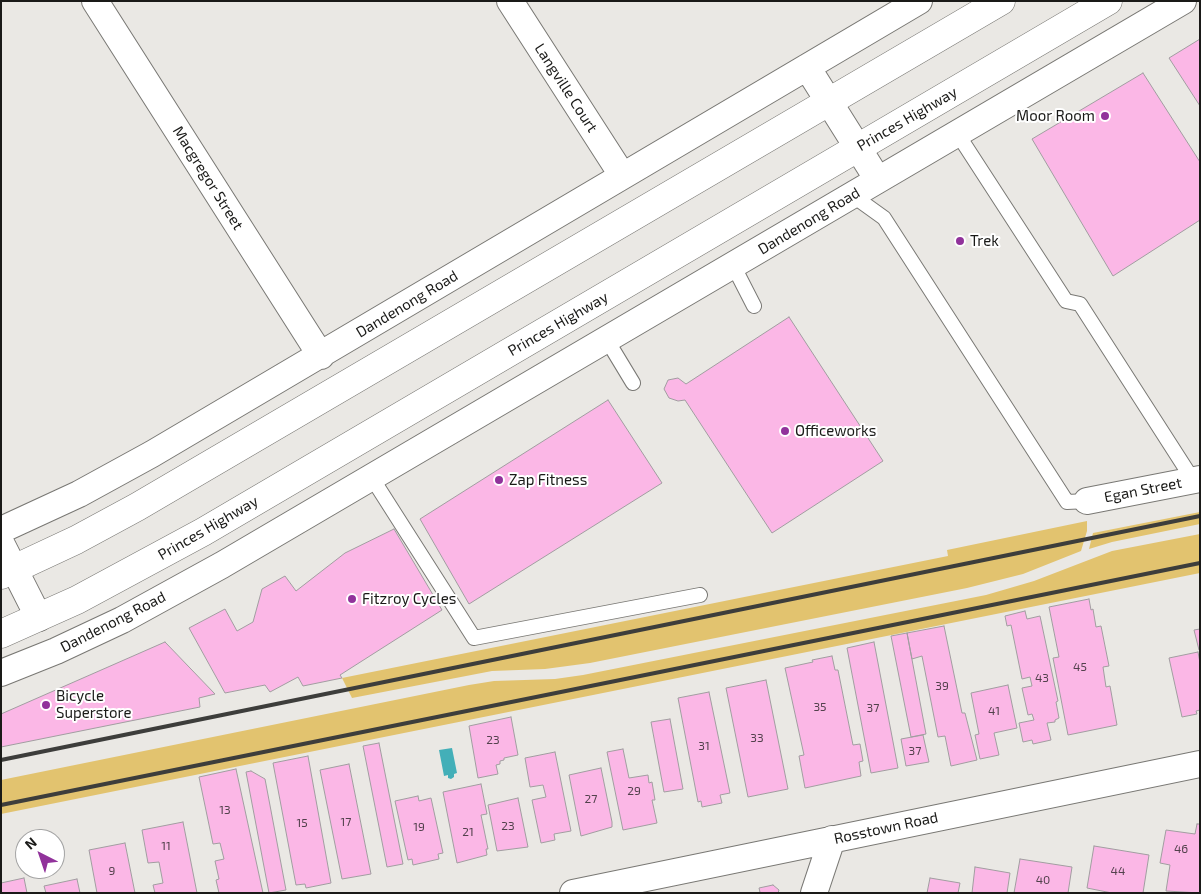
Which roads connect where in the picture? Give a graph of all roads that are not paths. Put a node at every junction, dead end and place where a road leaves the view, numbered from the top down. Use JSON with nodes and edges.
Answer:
{"nodes":[{"id":1,"x":95,"y":1,"type":"edge"},
{"id":2,"x":510,"y":1,"type":"edge"},
{"id":3,"x":919,"y":1,"type":"edge"},
{"id":4,"x":1000,"y":1,"type":"edge"},
{"id":5,"x":1108,"y":1,"type":"edge"},
{"id":6,"x":1183,"y":1,"type":"edge"},
{"id":7,"x":807,"y":67,"type":"junction"},
{"id":8,"x":828,"y":102,"type":"junction"},
{"id":9,"x":957,"y":133,"type":"junction"},
{"id":10,"x":857,"y":148,"type":"junction"},
{"id":11,"x":622,"y":175,"type":"junction"},
{"id":12,"x":878,"y":180,"type":"junction"},
{"id":13,"x":852,"y":195,"type":"junction"},
{"id":14,"x":733,"y":265,"type":"junction"},
{"id":15,"x":754,"y":306,"type":"dead end"},
{"id":16,"x":607,"y":340,"type":"junction"},
{"id":17,"x":321,"y":356,"type":"junction"},
{"id":18,"x":633,"y":383,"type":"dead end"},
{"id":19,"x":372,"y":478,"type":"junction"},
{"id":20,"x":1196,"y":480,"type":"edge"},
{"id":21,"x":1077,"y":502,"type":"joint"},
{"id":22,"x":1,"y":530,"type":"edge"},
{"id":23,"x":203,"y":532,"type":"junction"},
{"id":24,"x":1,"y":543,"type":"edge"},
{"id":25,"x":222,"y":565,"type":"junction"},
{"id":26,"x":8,"y":572,"type":"edge"},
{"id":27,"x":700,"y":595,"type":"dead end"},
{"id":28,"x":39,"y":618,"type":"junction"},
{"id":29,"x":1,"y":634,"type":"edge"},
{"id":30,"x":1,"y":673,"type":"edge"},
{"id":31,"x":1200,"y":764,"type":"edge"},
{"id":32,"x":832,"y":839,"type":"junction"},
{"id":33,"x":573,"y":893,"type":"edge"},
{"id":34,"x":814,"y":893,"type":"edge"}],
"edges":[{"from":1,"to":17,"type":"street","name":"Macgregor Street"},
{"from":2,"to":11,"type":"street","name":"Langville Court"},
{"from":3,"to":7,"type":"street","name":"Dandenong Road"},
{"from":4,"to":8,"type":"highway"},
{"from":5,"to":10,"type":"highway","name":"Princes Highway"},
{"from":6,"to":9,"type":"street","name":"Dandenong Road"},
{"from":7,"to":8,"type":"street","name":"Dandenong Road"},
{"from":7,"to":11,"type":"street","name":"Dandenong Road"},
{"from":8,"to":10,"type":"street","name":"Dandenong Road"},
{"from":8,"to":26,"type":"highway"},
{"from":9,"to":12,"type":"street","name":"Dandenong Road"},
{"from":9,"to":20,"type":"lane"},
{"from":10,"to":12,"type":"street","name":"Dandenong Road"},
{"from":10,"to":23,"type":"highway","name":"Princes Highway"},
{"from":11,"to":17,"type":"street","name":"Dandenong Road"},
{"from":12,"to":13,"type":"street","name":"Dandenong Road"},
{"from":13,"to":14,"type":"street","name":"Dandenong Road"},
{"from":13,"to":21,"type":"lane"},
{"from":14,"to":15,"type":"lane"},
{"from":14,"to":16,"type":"street","name":"Dandenong Road"},
{"from":16,"to":18,"type":"lane"},
{"from":16,"to":19,"type":"street","name":"Dandenong Road"},
{"from":17,"to":22,"type":"street","name":"Dandenong Road"},
{"from":19,"to":25,"type":"street","name":"Dandenong Road"},
{"from":19,"to":27,"type":"lane"},
{"from":20,"to":21,"type":"street","name":"Egan Street"},
{"from":23,"to":25,"type":"street"},
{"from":23,"to":28,"type":"highway","name":"Princes Highway"},
{"from":24,"to":26,"type":"street"},
{"from":25,"to":30,"type":"street","name":"Dandenong Road"},
{"from":26,"to":28,"type":"street"},
{"from":28,"to":29,"type":"highway","name":"Princes Highway"},
{"from":31,"to":32,"type":"street","name":"Rosstown Road"},
{"from":32,"to":33,"type":"street","name":"Rosstown Road"},
{"from":32,"to":34,"type":"street"}]}
